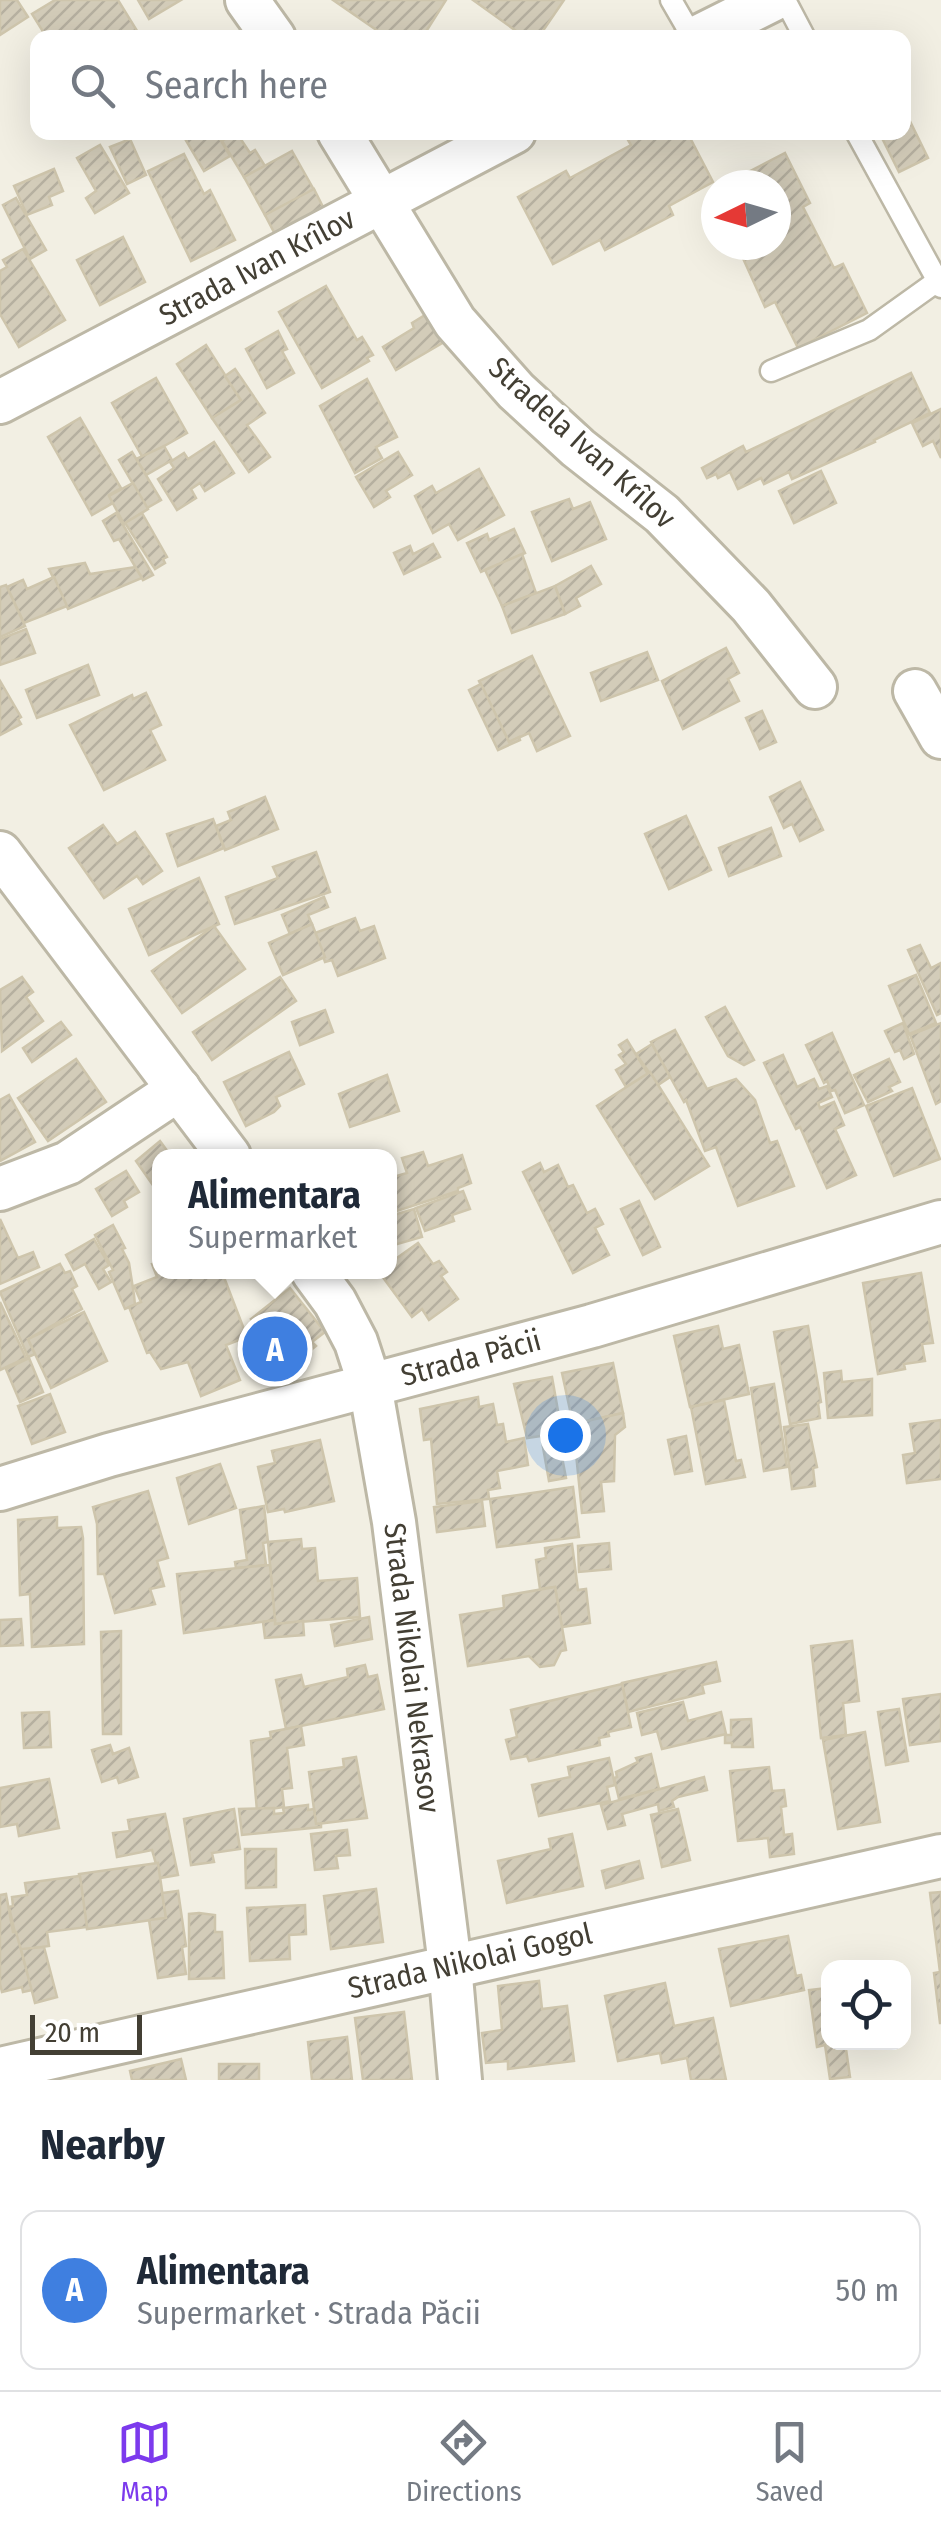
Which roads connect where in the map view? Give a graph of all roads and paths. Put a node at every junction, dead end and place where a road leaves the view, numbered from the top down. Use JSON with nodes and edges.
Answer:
{"nodes":[{"id":1,"x":248,"y":0,"type":"edge"},
{"id":2,"x":671,"y":0,"type":"edge"},
{"id":3,"x":772,"y":0,"type":"edge"},
{"id":4,"x":786,"y":0,"type":"edge"},
{"id":5,"x":269,"y":30,"type":"edge"},
{"id":6,"x":690,"y":30,"type":"edge"},
{"id":7,"x":711,"y":30,"type":"edge"},
{"id":8,"x":802,"y":30,"type":"edge"},
{"id":9,"x":344,"y":140,"type":"edge"},
{"id":10,"x":499,"y":140,"type":"edge"},
{"id":11,"x":860,"y":140,"type":"edge"},
{"id":12,"x":382,"y":201,"type":"junction"},
{"id":13,"x":938,"y":284,"type":"edge"},
{"id":14,"x":772,"y":371,"type":"dead end"},
{"id":15,"x":0,"y":402,"type":"edge"},
{"id":16,"x":815,"y":687,"type":"dead end"},
{"id":17,"x":915,"y":691,"type":"dead end"},
{"id":18,"x":941,"y":737,"type":"edge"},
{"id":19,"x":0,"y":853,"type":"edge"},
{"id":20,"x":180,"y":1089,"type":"junction"},
{"id":21,"x":224,"y":1149,"type":"edge"},
{"id":22,"x":0,"y":1189,"type":"edge"},
{"id":23,"x":941,"y":1222,"type":"edge"},
{"id":24,"x":317,"y":1279,"type":"edge"},
{"id":25,"x":370,"y":1385,"type":"junction"},
{"id":26,"x":0,"y":1489,"type":"edge"},
{"id":27,"x":941,"y":1856,"type":"edge"},
{"id":28,"x":450,"y":1965,"type":"junction"},
{"id":29,"x":0,"y":2069,"type":"edge"},
{"id":30,"x":460,"y":2080,"type":"edge"}],
"edges":[{"from":1,"to":5,"type":"street"},
{"from":2,"to":6,"type":"lane"},
{"from":3,"to":7,"type":"street"},
{"from":4,"to":8,"type":"lane"},
{"from":9,"to":12,"type":"street","name":"Stradela Ivan Krîlov"},
{"from":10,"to":12,"type":"street","name":"Strada Ivan Krîlov"},
{"from":11,"to":13,"type":"lane"},
{"from":12,"to":15,"type":"street","name":"Strada Ivan Krîlov"},
{"from":12,"to":16,"type":"street","name":"Stradela Ivan Krîlov"},
{"from":13,"to":14,"type":"lane"},
{"from":17,"to":18,"type":"street"},
{"from":19,"to":20,"type":"street"},
{"from":20,"to":21,"type":"street"},
{"from":20,"to":22,"type":"street"},
{"from":23,"to":25,"type":"street","name":"Strada Păcii"},
{"from":24,"to":25,"type":"street","name":"Strada Nikolai Nekrasov"},
{"from":25,"to":26,"type":"street","name":"Strada Păcii"},
{"from":25,"to":28,"type":"street","name":"Strada Nikolai Nekrasov"},
{"from":27,"to":28,"type":"street","name":"Strada Nikolai Gogol"},
{"from":28,"to":29,"type":"street","name":"Strada Nikolai Gogol"},
{"from":28,"to":30,"type":"street","name":"Strada Nikolai Nekrasov"}]}
